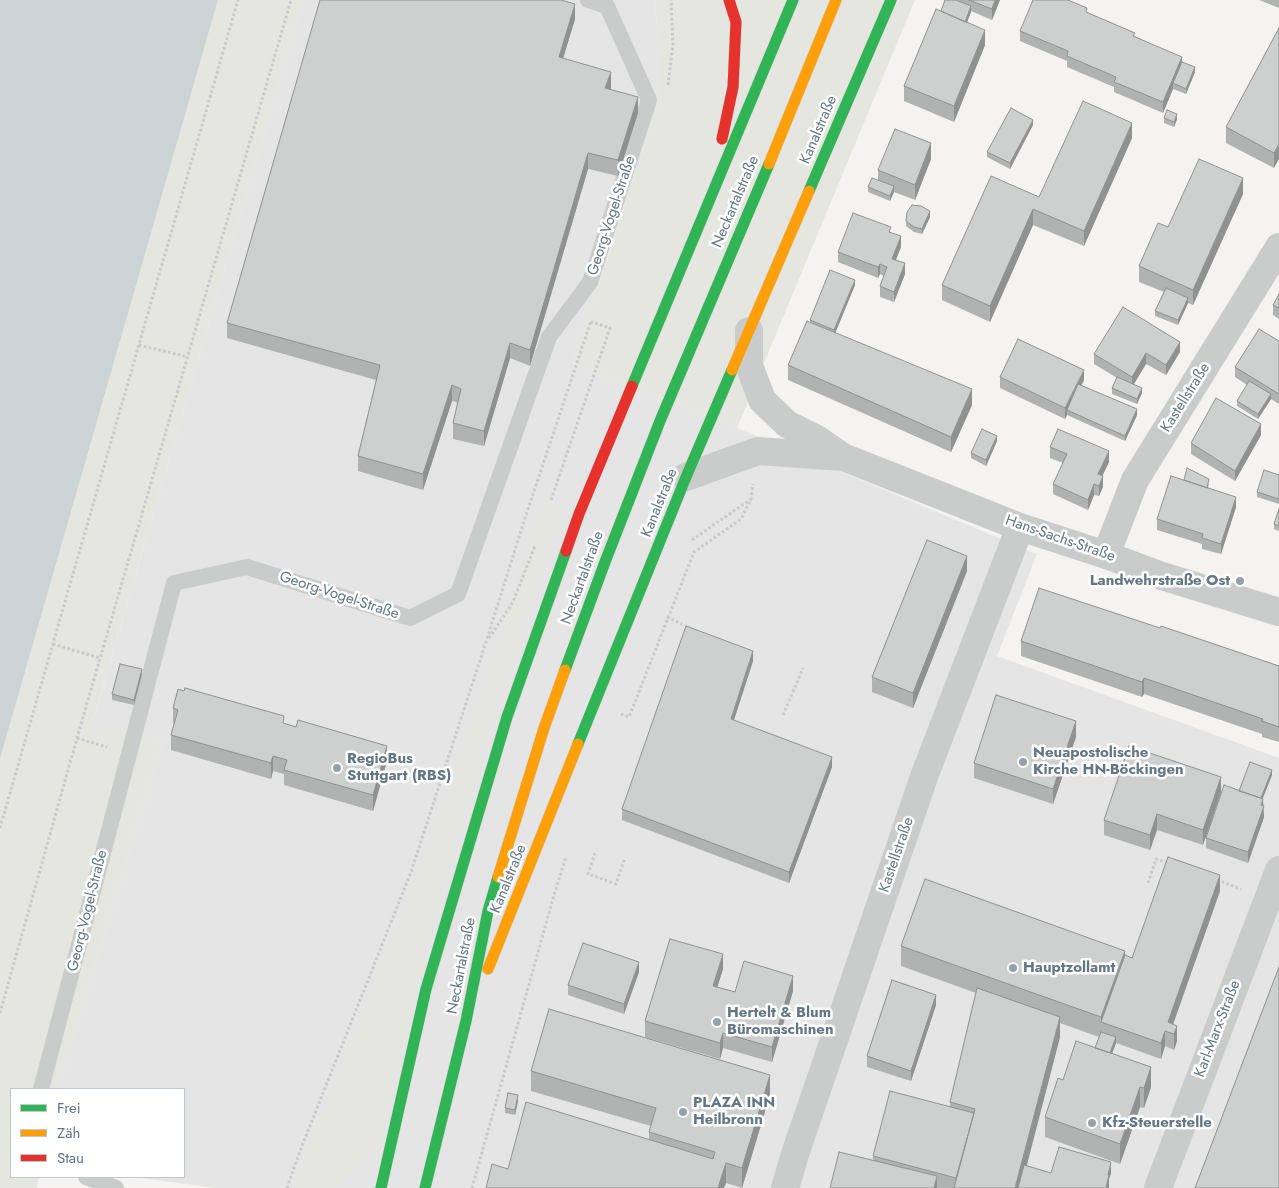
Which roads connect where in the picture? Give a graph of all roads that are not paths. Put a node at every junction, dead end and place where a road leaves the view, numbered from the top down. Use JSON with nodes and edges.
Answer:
{"nodes":[{"id":1,"x":588,"y":0,"type":"edge"},
{"id":2,"x":729,"y":0,"type":"edge"},
{"id":3,"x":793,"y":0,"type":"edge"},
{"id":4,"x":836,"y":0,"type":"edge"},
{"id":5,"x":891,"y":0,"type":"edge"},
{"id":6,"x":711,"y":198,"type":"junction"},
{"id":7,"x":1279,"y":247,"type":"edge"},
{"id":8,"x":749,"y":331,"type":"junction"},
{"id":9,"x":843,"y":457,"type":"junction"},
{"id":10,"x":686,"y":477,"type":"junction"},
{"id":11,"x":1020,"y":527,"type":"junction"},
{"id":12,"x":1106,"y":555,"type":"junction"},
{"id":13,"x":1279,"y":612,"type":"edge"},
{"id":14,"x":1279,"y":870,"type":"edge"},
{"id":15,"x":466,"y":1021,"type":"junction"},
{"id":16,"x":42,"y":1088,"type":"edge"},
{"id":17,"x":89,"y":1178,"type":"edge"},
{"id":18,"x":114,"y":1188,"type":"edge"},
{"id":19,"x":381,"y":1188,"type":"edge"},
{"id":20,"x":425,"y":1188,"type":"edge"},
{"id":21,"x":786,"y":1188,"type":"edge"},
{"id":22,"x":1158,"y":1188,"type":"edge"}],
"edges":[{"from":1,"to":16,"type":"lane","name":"Georg-Vogel-Straße"},
{"from":2,"to":6,"type":"main road","name":"Neckartalstraße"},
{"from":3,"to":6,"type":"main road","name":"Neckartalstraße"},
{"from":4,"to":15,"type":"main road","name":"Neckartalstraße"},
{"from":5,"to":8,"type":"main road","name":"Kanalstraße"},
{"from":6,"to":19,"type":"main road","name":"Neckartalstraße"},
{"from":7,"to":12,"type":"street","name":"Kastellstraße"},
{"from":8,"to":9,"type":"street","name":"Hans-Sachs-Straße"},
{"from":8,"to":10,"type":"main road","name":"Kanalstraße"},
{"from":9,"to":10,"type":"street","name":"Hans-Sachs-Straße"},
{"from":9,"to":11,"type":"street","name":"Hans-Sachs-Straße"},
{"from":10,"to":15,"type":"main road","name":"Kanalstraße"},
{"from":11,"to":12,"type":"street","name":"Hans-Sachs-Straße"},
{"from":11,"to":21,"type":"street","name":"Kastellstraße"},
{"from":12,"to":13,"type":"street","name":"Hans-Sachs-Straße"},
{"from":14,"to":22,"type":"street","name":"Karl-Marx-Straße"},
{"from":15,"to":20,"type":"main road","name":"Neckartalstraße"},
{"from":17,"to":18,"type":"lane"}]}
